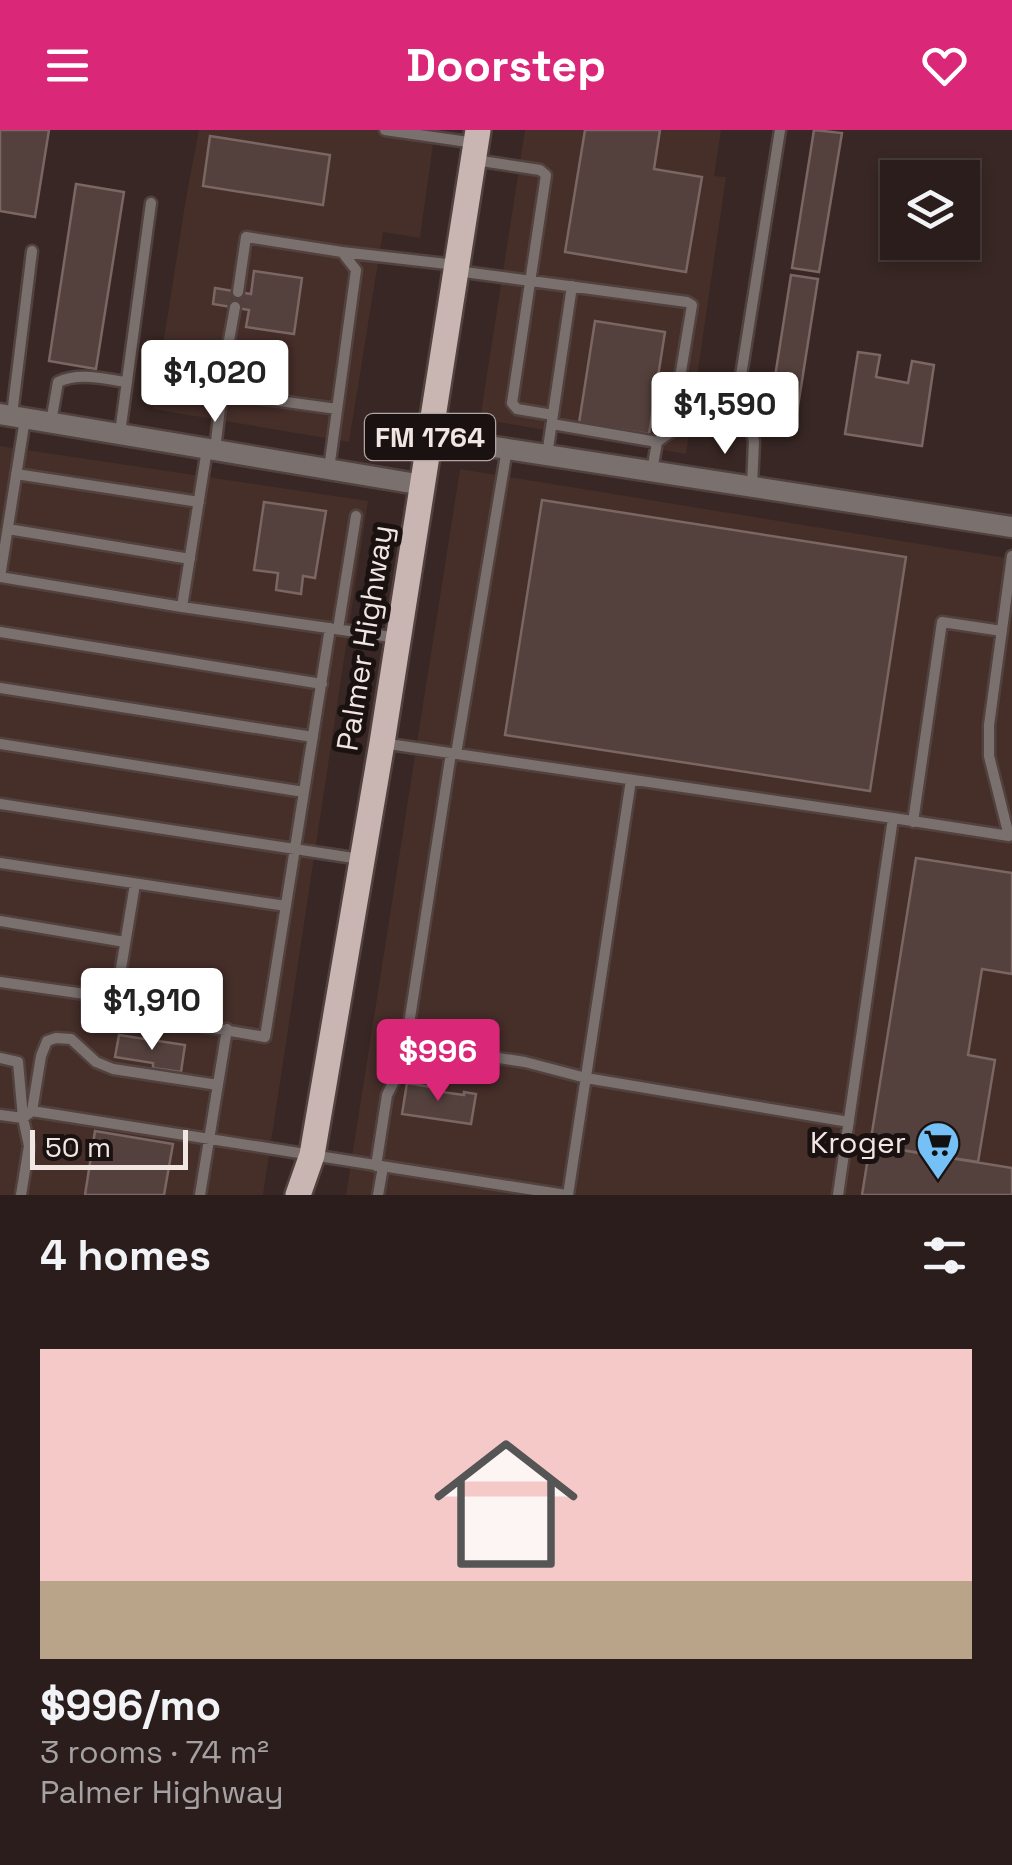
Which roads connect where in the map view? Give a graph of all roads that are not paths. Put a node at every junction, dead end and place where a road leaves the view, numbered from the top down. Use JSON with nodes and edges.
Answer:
{"nodes":[{"id":1,"x":385,"y":130,"type":"edge"},
{"id":2,"x":780,"y":130,"type":"edge"},
{"id":3,"x":476,"y":144,"type":"edge"},
{"id":4,"x":151,"y":203,"type":"dead end"},
{"id":5,"x":32,"y":250,"type":"dead end"},
{"id":6,"x":342,"y":252,"type":"junction"},
{"id":7,"x":457,"y":268,"type":"junction"},
{"id":8,"x":530,"y":280,"type":"junction"},
{"id":9,"x":572,"y":286,"type":"junction"},
{"id":10,"x":238,"y":292,"type":"dead end"},
{"id":11,"x":235,"y":308,"type":"dead end"},
{"id":12,"x":127,"y":382,"type":"junction"},
{"id":13,"x":222,"y":393,"type":"junction"},
{"id":14,"x":337,"y":410,"type":"junction"},
{"id":15,"x":12,"y":416,"type":"edge"},
{"id":16,"x":552,"y":420,"type":"junction"},
{"id":17,"x":50,"y":423,"type":"junction"},
{"id":18,"x":120,"y":434,"type":"junction"},
{"id":19,"x":430,"y":436,"type":"junction"},
{"id":20,"x":656,"y":442,"type":"junction"},
{"id":21,"x":211,"y":449,"type":"junction"},
{"id":22,"x":507,"y":449,"type":"junction"},
{"id":23,"x":547,"y":455,"type":"junction"},
{"id":24,"x":329,"y":469,"type":"junction"},
{"id":25,"x":652,"y":471,"type":"junction"},
{"id":26,"x":16,"y":474,"type":"junction"},
{"id":27,"x":423,"y":484,"type":"junction"},
{"id":28,"x":752,"y":487,"type":"junction"},
{"id":29,"x":199,"y":502,"type":"junction"},
{"id":30,"x":356,"y":516,"type":"dead end"},
{"id":31,"x":1012,"y":528,"type":"edge"},
{"id":32,"x":8,"y":529,"type":"junction"},
{"id":33,"x":1012,"y":556,"type":"edge"},
{"id":34,"x":190,"y":559,"type":"junction"},
{"id":35,"x":0,"y":577,"type":"edge"},
{"id":36,"x":182,"y":607,"type":"junction"},
{"id":37,"x":334,"y":629,"type":"junction"},
{"id":38,"x":1002,"y":631,"type":"junction"},
{"id":39,"x":0,"y":632,"type":"edge"},
{"id":40,"x":398,"y":638,"type":"junction"},
{"id":41,"x":322,"y":684,"type":"junction"},
{"id":42,"x":0,"y":688,"type":"edge"},
{"id":43,"x":313,"y":737,"type":"junction"},
{"id":44,"x":382,"y":743,"type":"junction"},
{"id":45,"x":0,"y":744,"type":"edge"},
{"id":46,"x":454,"y":754,"type":"junction"},
{"id":47,"x":631,"y":780,"type":"junction"},
{"id":48,"x":304,"y":792,"type":"junction"},
{"id":49,"x":0,"y":804,"type":"edge"},
{"id":50,"x":894,"y":818,"type":"junction"},
{"id":51,"x":913,"y":822,"type":"junction"},
{"id":52,"x":1011,"y":838,"type":"edge"},
{"id":53,"x":295,"y":849,"type":"junction"},
{"id":54,"x":362,"y":860,"type":"junction"},
{"id":55,"x":0,"y":863,"type":"edge"},
{"id":56,"x":135,"y":884,"type":"junction"},
{"id":57,"x":286,"y":906,"type":"junction"},
{"id":58,"x":0,"y":920,"type":"edge"},
{"id":59,"x":125,"y":942,"type":"junction"},
{"id":60,"x":0,"y":982,"type":"edge"},
{"id":61,"x":115,"y":1005,"type":"junction"},
{"id":62,"x":227,"y":1029,"type":"junction"},
{"id":63,"x":406,"y":1044,"type":"junction"},
{"id":64,"x":0,"y":1058,"type":"edge"},
{"id":65,"x":586,"y":1078,"type":"junction"},
{"id":66,"x":218,"y":1086,"type":"junction"},
{"id":67,"x":0,"y":1115,"type":"edge"},
{"id":68,"x":28,"y":1115,"type":"junction"},
{"id":69,"x":849,"y":1122,"type":"junction"},
{"id":70,"x":209,"y":1139,"type":"junction"},
{"id":71,"x":312,"y":1155,"type":"junction"},
{"id":72,"x":380,"y":1166,"type":"junction"},
{"id":73,"x":458,"y":1178,"type":"junction"},
{"id":74,"x":21,"y":1195,"type":"edge"},
{"id":75,"x":200,"y":1195,"type":"edge"},
{"id":76,"x":298,"y":1195,"type":"edge"},
{"id":77,"x":317,"y":1195,"type":"edge"},
{"id":78,"x":378,"y":1195,"type":"edge"},
{"id":79,"x":456,"y":1195,"type":"edge"},
{"id":80,"x":567,"y":1195,"type":"edge"},
{"id":81,"x":838,"y":1195,"type":"edge"}],
"edges":[{"from":1,"to":3,"type":"lane"},
{"from":2,"to":28,"type":"lane"},
{"from":3,"to":7,"type":"main road","name":"Palmer Highway","number":"FM 1764"},
{"from":3,"to":8,"type":"lane"},
{"from":4,"to":12,"type":"lane"},
{"from":5,"to":15,"type":"lane"},
{"from":6,"to":7,"type":"lane"},
{"from":6,"to":10,"type":"lane"},
{"from":6,"to":14,"type":"lane"},
{"from":7,"to":8,"type":"lane"},
{"from":7,"to":19,"type":"main road","name":"Palmer Highway","number":"FM 1764"},
{"from":8,"to":9,"type":"lane"},
{"from":8,"to":16,"type":"lane"},
{"from":9,"to":16,"type":"lane"},
{"from":9,"to":20,"type":"lane"},
{"from":11,"to":13,"type":"lane"},
{"from":12,"to":17,"type":"lane"},
{"from":12,"to":18,"type":"lane"},
{"from":13,"to":14,"type":"lane"},
{"from":13,"to":21,"type":"lane"},
{"from":14,"to":24,"type":"lane"},
{"from":15,"to":17,"type":"street"},
{"from":15,"to":26,"type":"lane"},
{"from":16,"to":20,"type":"lane"},
{"from":16,"to":23,"type":"lane"},
{"from":17,"to":18,"type":"street"},
{"from":18,"to":21,"type":"street"},
{"from":19,"to":22,"type":"street"},
{"from":19,"to":27,"type":"main road","name":"Palmer Highway","number":"FM 1764"},
{"from":20,"to":25,"type":"lane"},
{"from":21,"to":24,"type":"street"},
{"from":21,"to":29,"type":"lane"},
{"from":22,"to":23,"type":"street"},
{"from":22,"to":46,"type":"lane"},
{"from":23,"to":25,"type":"street"},
{"from":24,"to":27,"type":"street"},
{"from":25,"to":28,"type":"street"},
{"from":26,"to":29,"type":"lane"},
{"from":26,"to":32,"type":"lane"},
{"from":27,"to":40,"type":"main road","name":"Palmer Highway","number":"FM 1764"},
{"from":28,"to":31,"type":"street"},
{"from":29,"to":34,"type":"lane"},
{"from":30,"to":37,"type":"lane"},
{"from":32,"to":34,"type":"lane"},
{"from":32,"to":35,"type":"lane"},
{"from":33,"to":38,"type":"lane"},
{"from":34,"to":36,"type":"lane"},
{"from":35,"to":36,"type":"lane"},
{"from":36,"to":37,"type":"lane"},
{"from":37,"to":40,"type":"lane"},
{"from":37,"to":41,"type":"lane"},
{"from":38,"to":51,"type":"lane"},
{"from":38,"to":52,"type":"lane"},
{"from":39,"to":41,"type":"lane"},
{"from":40,"to":44,"type":"main road","name":"Palmer Highway","number":"FM 1764"},
{"from":41,"to":43,"type":"lane"},
{"from":42,"to":43,"type":"lane"},
{"from":43,"to":48,"type":"lane"},
{"from":44,"to":46,"type":"lane"},
{"from":44,"to":54,"type":"main road","name":"Palmer Highway","number":"FM 1764"},
{"from":45,"to":48,"type":"lane"},
{"from":46,"to":47,"type":"lane"},
{"from":46,"to":63,"type":"lane"},
{"from":47,"to":50,"type":"lane"},
{"from":47,"to":65,"type":"lane"},
{"from":48,"to":53,"type":"lane"},
{"from":49,"to":53,"type":"lane"},
{"from":50,"to":51,"type":"lane"},
{"from":50,"to":69,"type":"lane"},
{"from":51,"to":52,"type":"lane"},
{"from":53,"to":54,"type":"lane"},
{"from":53,"to":57,"type":"lane"},
{"from":54,"to":71,"type":"main road","name":"Palmer Highway","number":"FM 1764"},
{"from":55,"to":56,"type":"lane"},
{"from":56,"to":57,"type":"lane"},
{"from":56,"to":59,"type":"lane"},
{"from":57,"to":62,"type":"lane"},
{"from":58,"to":59,"type":"lane"},
{"from":59,"to":61,"type":"lane"},
{"from":60,"to":61,"type":"lane"},
{"from":61,"to":62,"type":"lane"},
{"from":62,"to":66,"type":"lane"},
{"from":63,"to":65,"type":"lane"},
{"from":63,"to":72,"type":"lane"},
{"from":64,"to":68,"type":"lane"},
{"from":65,"to":69,"type":"lane"},
{"from":65,"to":80,"type":"lane"},
{"from":66,"to":68,"type":"lane"},
{"from":66,"to":70,"type":"lane"},
{"from":67,"to":68,"type":"lane"},
{"from":68,"to":70,"type":"lane"},
{"from":68,"to":74,"type":"lane"},
{"from":69,"to":81,"type":"lane"},
{"from":70,"to":71,"type":"lane"},
{"from":70,"to":75,"type":"lane"},
{"from":71,"to":72,"type":"lane"},
{"from":71,"to":76,"type":"main road","name":"Palmer Highway","number":"FM 1764"},
{"from":71,"to":77,"type":"main road","name":"Palmer Highway","number":"FM 1764"},
{"from":72,"to":73,"type":"lane"},
{"from":72,"to":78,"type":"lane"},
{"from":73,"to":79,"type":"lane"},
{"from":73,"to":80,"type":"lane"}]}
